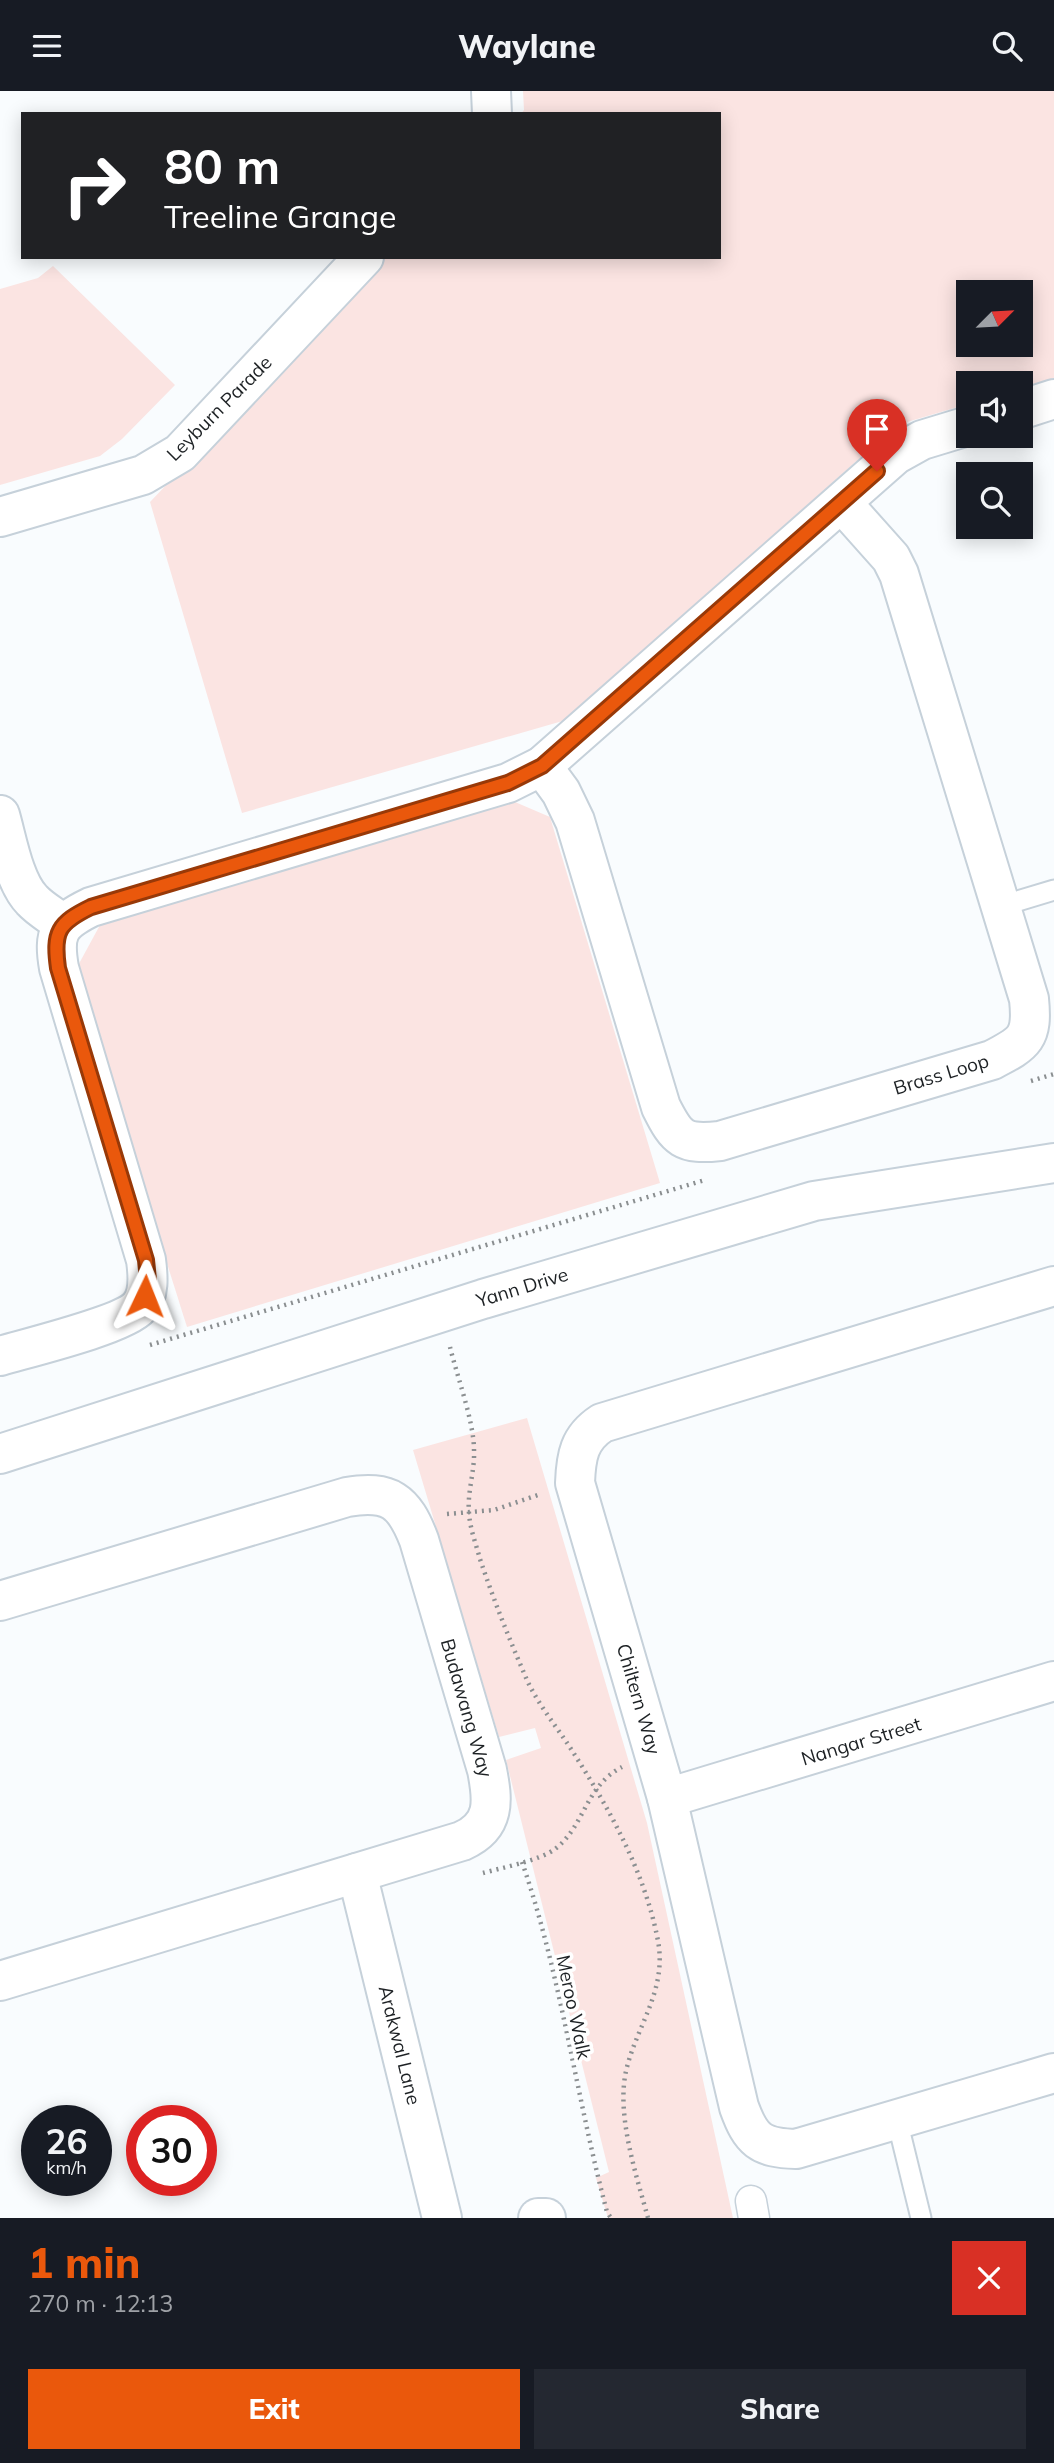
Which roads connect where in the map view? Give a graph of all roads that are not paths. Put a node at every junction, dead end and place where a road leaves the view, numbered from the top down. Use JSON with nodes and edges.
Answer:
{"nodes":[{"id":1,"x":491,"y":91,"type":"edge"},
{"id":2,"x":492,"y":112,"type":"edge"},
{"id":3,"x":363,"y":259,"type":"edge"},
{"id":4,"x":1054,"y":399,"type":"edge"},
{"id":5,"x":1033,"y":406,"type":"edge"},
{"id":6,"x":956,"y":430,"type":"edge"},
{"id":7,"x":842,"y":503,"type":"junction"},
{"id":8,"x":0,"y":517,"type":"edge"},
{"id":9,"x":542,"y":766,"type":"junction"},
{"id":10,"x":0,"y":815,"type":"edge"},
{"id":11,"x":1054,"y":890,"type":"edge"},
{"id":12,"x":1001,"y":906,"type":"junction"},
{"id":13,"x":63,"y":924,"type":"junction"},
{"id":14,"x":1054,"y":1163,"type":"edge"},
{"id":15,"x":1054,"y":1286,"type":"edge"},
{"id":16,"x":0,"y":1356,"type":"edge"},
{"id":17,"x":0,"y":1454,"type":"edge"},
{"id":18,"x":0,"y":1601,"type":"edge"},
{"id":19,"x":1054,"y":1681,"type":"edge"},
{"id":20,"x":667,"y":1798,"type":"junction"},
{"id":21,"x":357,"y":1873,"type":"junction"},
{"id":22,"x":0,"y":1981,"type":"edge"},
{"id":23,"x":1054,"y":2073,"type":"edge"},
{"id":24,"x":897,"y":2120,"type":"junction"},
{"id":25,"x":442,"y":2218,"type":"edge"},
{"id":26,"x":537,"y":2218,"type":"edge"},
{"id":27,"x":546,"y":2218,"type":"edge"},
{"id":28,"x":921,"y":2218,"type":"edge"}],
"edges":[{"from":1,"to":2,"type":"street"},
{"from":3,"to":8,"type":"street","name":"Leyburn Parade"},
{"from":4,"to":5,"type":"street"},
{"from":6,"to":7,"type":"street"},
{"from":7,"to":9,"type":"street"},
{"from":7,"to":12,"type":"street","name":"Brass Loop"},
{"from":9,"to":12,"type":"street","name":"Brass Loop"},
{"from":9,"to":13,"type":"street"},
{"from":10,"to":13,"type":"street"},
{"from":11,"to":12,"type":"lane"},
{"from":13,"to":16,"type":"street"},
{"from":14,"to":17,"type":"street","name":"Yann Drive"},
{"from":15,"to":20,"type":"street","name":"Chiltern Way"},
{"from":18,"to":21,"type":"street","name":"Budawang Way"},
{"from":19,"to":20,"type":"street","name":"Nangar Street"},
{"from":20,"to":24,"type":"street","name":"Chiltern Way"},
{"from":21,"to":22,"type":"street","name":"Budawang Way"},
{"from":21,"to":25,"type":"street","name":"Arakwal Lane"},
{"from":23,"to":24,"type":"street","name":"Chiltern Way"},
{"from":24,"to":28,"type":"lane"},
{"from":26,"to":27,"type":"street"}]}
